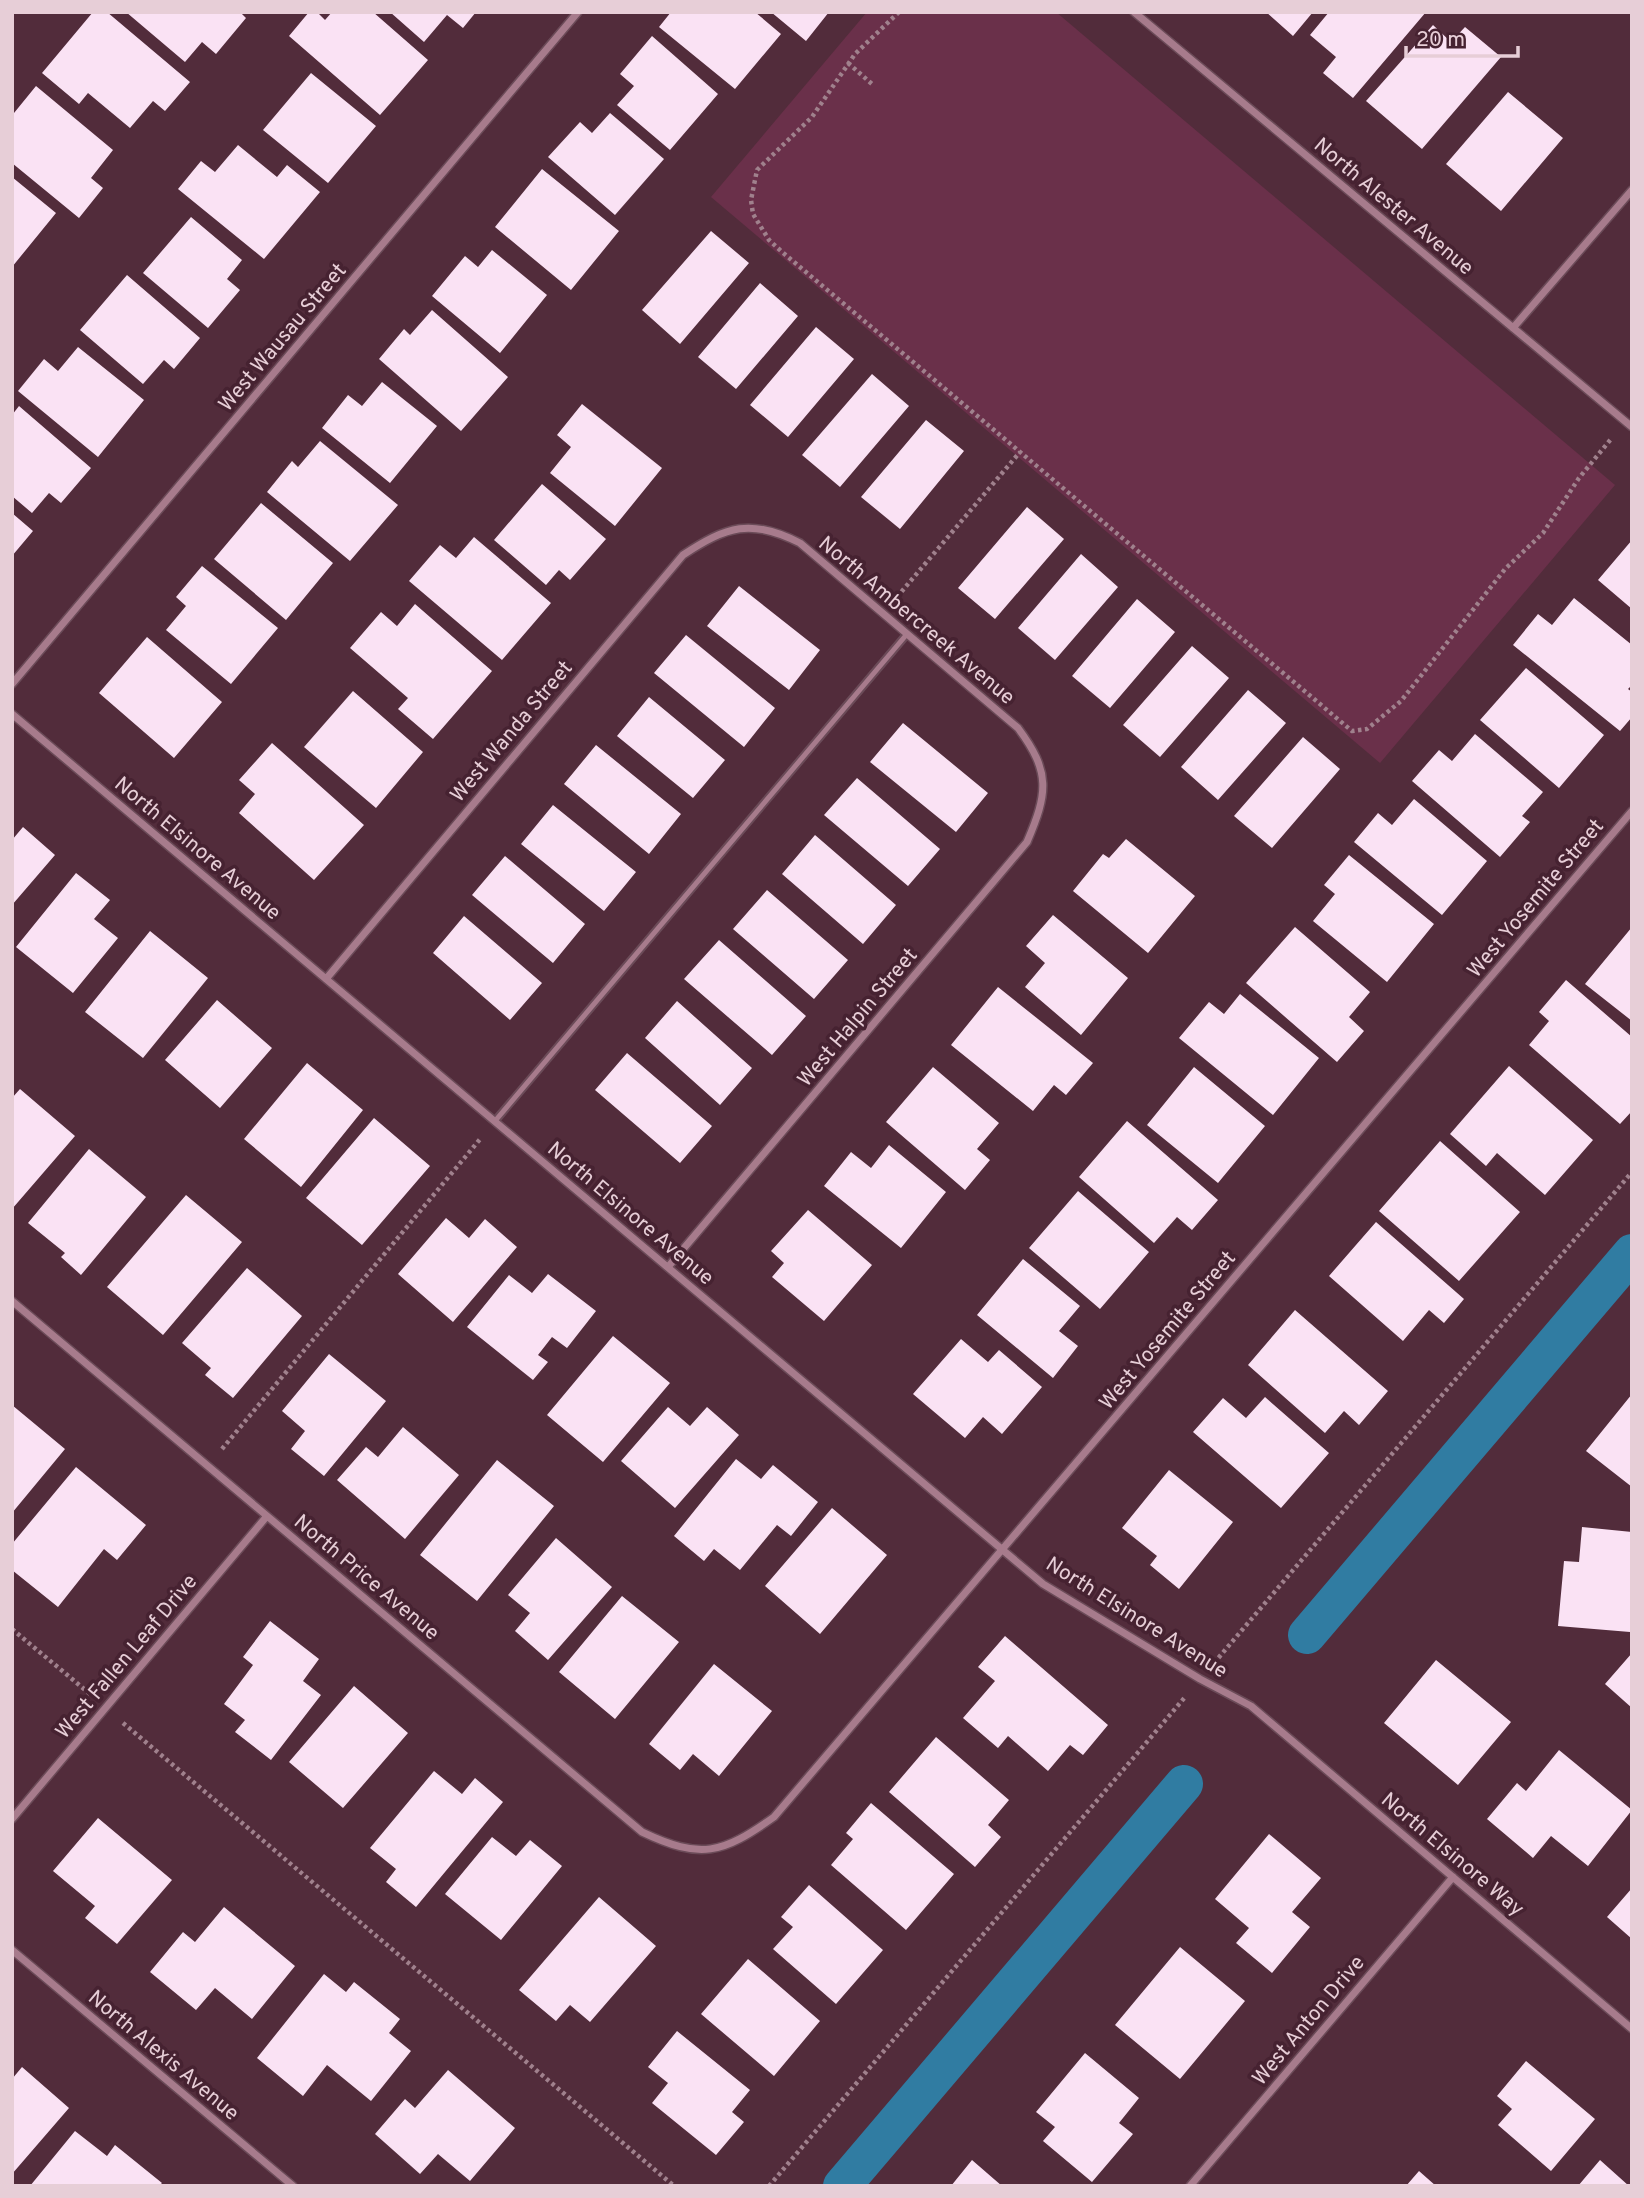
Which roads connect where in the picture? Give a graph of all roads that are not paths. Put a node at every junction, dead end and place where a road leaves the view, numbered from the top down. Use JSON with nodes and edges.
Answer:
{"nodes":[{"id":1,"x":578,"y":12,"type":"edge"},
{"id":2,"x":1134,"y":12,"type":"edge"},
{"id":3,"x":1632,"y":190,"type":"edge"},
{"id":4,"x":1513,"y":328,"type":"junction"},
{"id":5,"x":1629,"y":425,"type":"edge"},
{"id":6,"x":740,"y":527,"type":"joint"},
{"id":7,"x":907,"y":634,"type":"junction"},
{"id":8,"x":12,"y":684,"type":"edge"},
{"id":9,"x":12,"y":714,"type":"edge"},
{"id":10,"x":1044,"y":776,"type":"joint"},
{"id":11,"x":1632,"y":811,"type":"edge"},
{"id":12,"x":326,"y":979,"type":"junction"},
{"id":13,"x":495,"y":1121,"type":"junction"},
{"id":14,"x":668,"y":1267,"type":"junction"},
{"id":15,"x":12,"y":1301,"type":"edge"},
{"id":16,"x":267,"y":1516,"type":"junction"},
{"id":17,"x":1003,"y":1550,"type":"junction"},
{"id":18,"x":1251,"y":1706,"type":"joint"},
{"id":19,"x":12,"y":1819,"type":"edge"},
{"id":20,"x":712,"y":1851,"type":"joint"},
{"id":21,"x":1453,"y":1877,"type":"junction"},
{"id":22,"x":12,"y":1950,"type":"edge"},
{"id":23,"x":1632,"y":2029,"type":"edge"},
{"id":24,"x":293,"y":2186,"type":"edge"},
{"id":25,"x":1190,"y":2186,"type":"edge"}],
"edges":[{"from":1,"to":8,"type":"street","name":"West Wausau Street"},
{"from":2,"to":4,"type":"street","name":"North Alester Avenue"},
{"from":3,"to":4,"type":"street"},
{"from":4,"to":5,"type":"street","name":"North Alester Avenue"},
{"from":6,"to":7,"type":"street","name":"North Ambercreek Avenue"},
{"from":6,"to":12,"type":"street","name":"West Wanda Street"},
{"from":7,"to":10,"type":"street","name":"North Ambercreek Avenue"},
{"from":7,"to":13,"type":"lane"},
{"from":9,"to":12,"type":"street","name":"North Elsinore Avenue"},
{"from":10,"to":14,"type":"street","name":"West Halpin Street"},
{"from":11,"to":17,"type":"street","name":"West Yosemite Street"},
{"from":12,"to":13,"type":"street","name":"North Elsinore Avenue"},
{"from":13,"to":14,"type":"street","name":"North Elsinore Avenue"},
{"from":14,"to":17,"type":"street","name":"North Elsinore Avenue"},
{"from":15,"to":16,"type":"street","name":"North Price Avenue"},
{"from":16,"to":19,"type":"street","name":"West Fallen Leaf Drive"},
{"from":16,"to":20,"type":"street","name":"North Price Avenue"},
{"from":17,"to":18,"type":"street","name":"North Elsinore Avenue"},
{"from":17,"to":20,"type":"street","name":"West Yosemite Street"},
{"from":18,"to":21,"type":"street","name":"North Elsinore Way"},
{"from":21,"to":23,"type":"street","name":"North Elsinore Way"},
{"from":21,"to":25,"type":"street","name":"West Anton Drive"},
{"from":22,"to":24,"type":"street","name":"North Alexis Avenue"}]}
